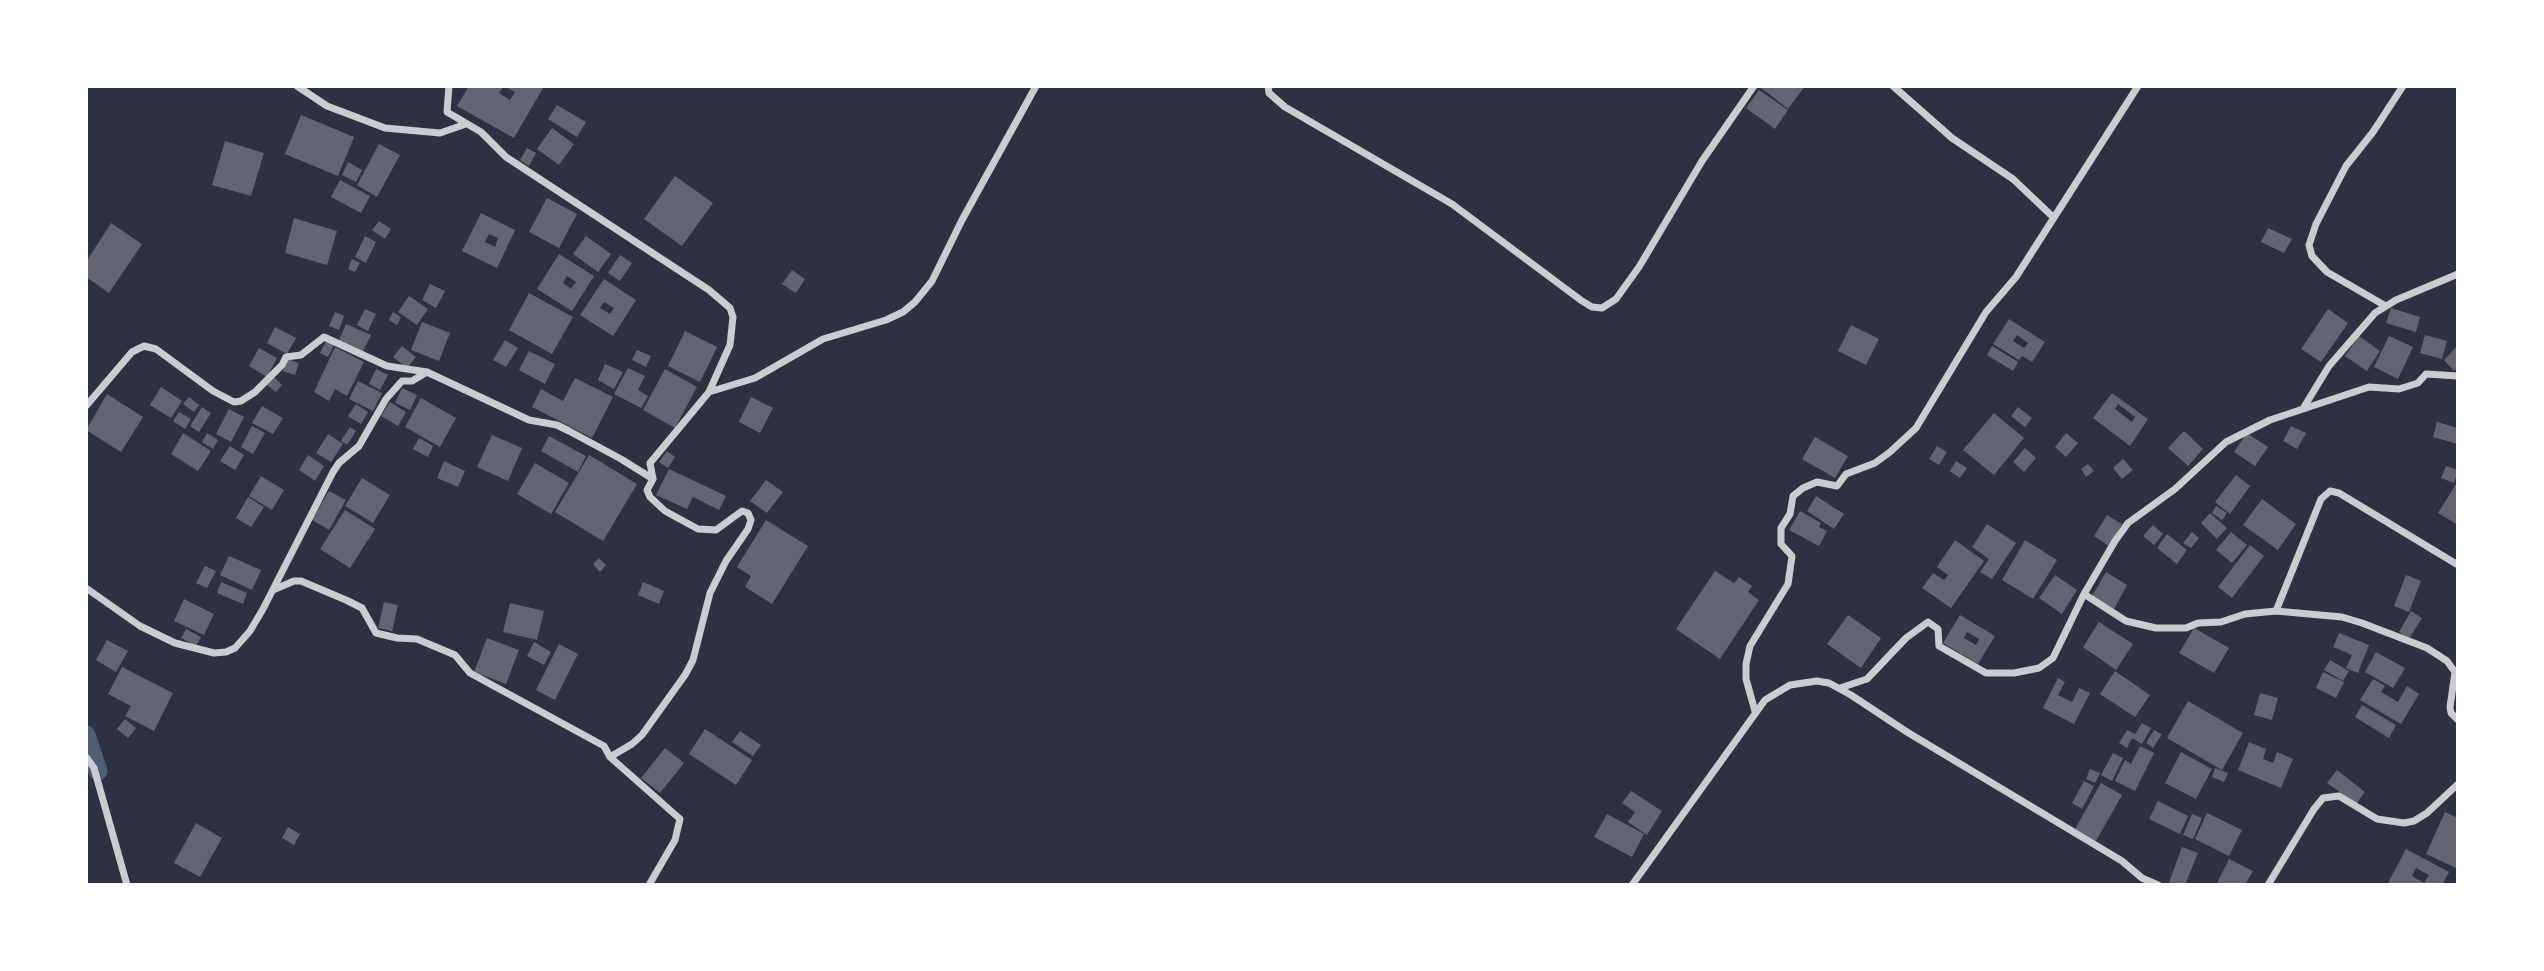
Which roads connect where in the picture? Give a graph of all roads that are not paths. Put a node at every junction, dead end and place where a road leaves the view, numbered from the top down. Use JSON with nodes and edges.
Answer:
{"nodes":[{"id":1,"x":297,"y":86,"type":"edge"},
{"id":2,"x":449,"y":86,"type":"edge"},
{"id":3,"x":1036,"y":86,"type":"edge"},
{"id":4,"x":1268,"y":86,"type":"edge"},
{"id":5,"x":1754,"y":86,"type":"edge"},
{"id":6,"x":1893,"y":86,"type":"edge"},
{"id":7,"x":2138,"y":86,"type":"edge"},
{"id":8,"x":2403,"y":86,"type":"edge"},
{"id":9,"x":466,"y":124,"type":"junction"},
{"id":10,"x":2053,"y":217,"type":"junction"},
{"id":11,"x":2458,"y":274,"type":"edge"},
{"id":12,"x":2384,"y":305,"type":"junction"},
{"id":13,"x":427,"y":372,"type":"junction"},
{"id":14,"x":2458,"y":376,"type":"edge"},
{"id":15,"x":709,"y":392,"type":"junction"},
{"id":16,"x":86,"y":406,"type":"edge"},
{"id":17,"x":2304,"y":407,"type":"junction"},
{"id":18,"x":653,"y":479,"type":"junction"},
{"id":19,"x":2458,"y":565,"type":"edge"},
{"id":20,"x":86,"y":588,"type":"edge"},
{"id":21,"x":273,"y":590,"type":"junction"},
{"id":22,"x":2084,"y":594,"type":"junction"},
{"id":23,"x":2276,"y":611,"type":"junction"},
{"id":24,"x":1840,"y":688,"type":"junction"},
{"id":25,"x":1755,"y":711,"type":"junction"},
{"id":26,"x":2458,"y":720,"type":"edge"},
{"id":27,"x":86,"y":757,"type":"edge"},
{"id":28,"x":610,"y":757,"type":"junction"},
{"id":29,"x":2458,"y":784,"type":"edge"},
{"id":30,"x":2140,"y":882,"type":"edge"},
{"id":31,"x":127,"y":885,"type":"edge"},
{"id":32,"x":649,"y":885,"type":"edge"},
{"id":33,"x":1632,"y":885,"type":"edge"},
{"id":34,"x":2158,"y":885,"type":"edge"},
{"id":35,"x":2268,"y":885,"type":"edge"}],
"edges":[{"from":1,"to":9,"type":"street"},
{"from":2,"to":9,"type":"street"},
{"from":3,"to":15,"type":"street"},
{"from":4,"to":5,"type":"street"},
{"from":6,"to":10,"type":"street"},
{"from":7,"to":10,"type":"street"},
{"from":8,"to":12,"type":"street"},
{"from":9,"to":15,"type":"street"},
{"from":10,"to":25,"type":"street"},
{"from":11,"to":12,"type":"street"},
{"from":12,"to":17,"type":"street"},
{"from":13,"to":16,"type":"street"},
{"from":13,"to":18,"type":"street"},
{"from":13,"to":21,"type":"street"},
{"from":14,"to":17,"type":"street"},
{"from":15,"to":18,"type":"street"},
{"from":17,"to":22,"type":"street"},
{"from":18,"to":28,"type":"street"},
{"from":19,"to":23,"type":"street"},
{"from":20,"to":21,"type":"street"},
{"from":21,"to":28,"type":"street"},
{"from":22,"to":23,"type":"street"},
{"from":22,"to":24,"type":"street"},
{"from":23,"to":26,"type":"street"},
{"from":24,"to":25,"type":"street"},
{"from":24,"to":30,"type":"street"},
{"from":25,"to":33,"type":"street"},
{"from":27,"to":31,"type":"street"},
{"from":28,"to":32,"type":"street"},
{"from":29,"to":35,"type":"street"},
{"from":30,"to":34,"type":"street"}]}
